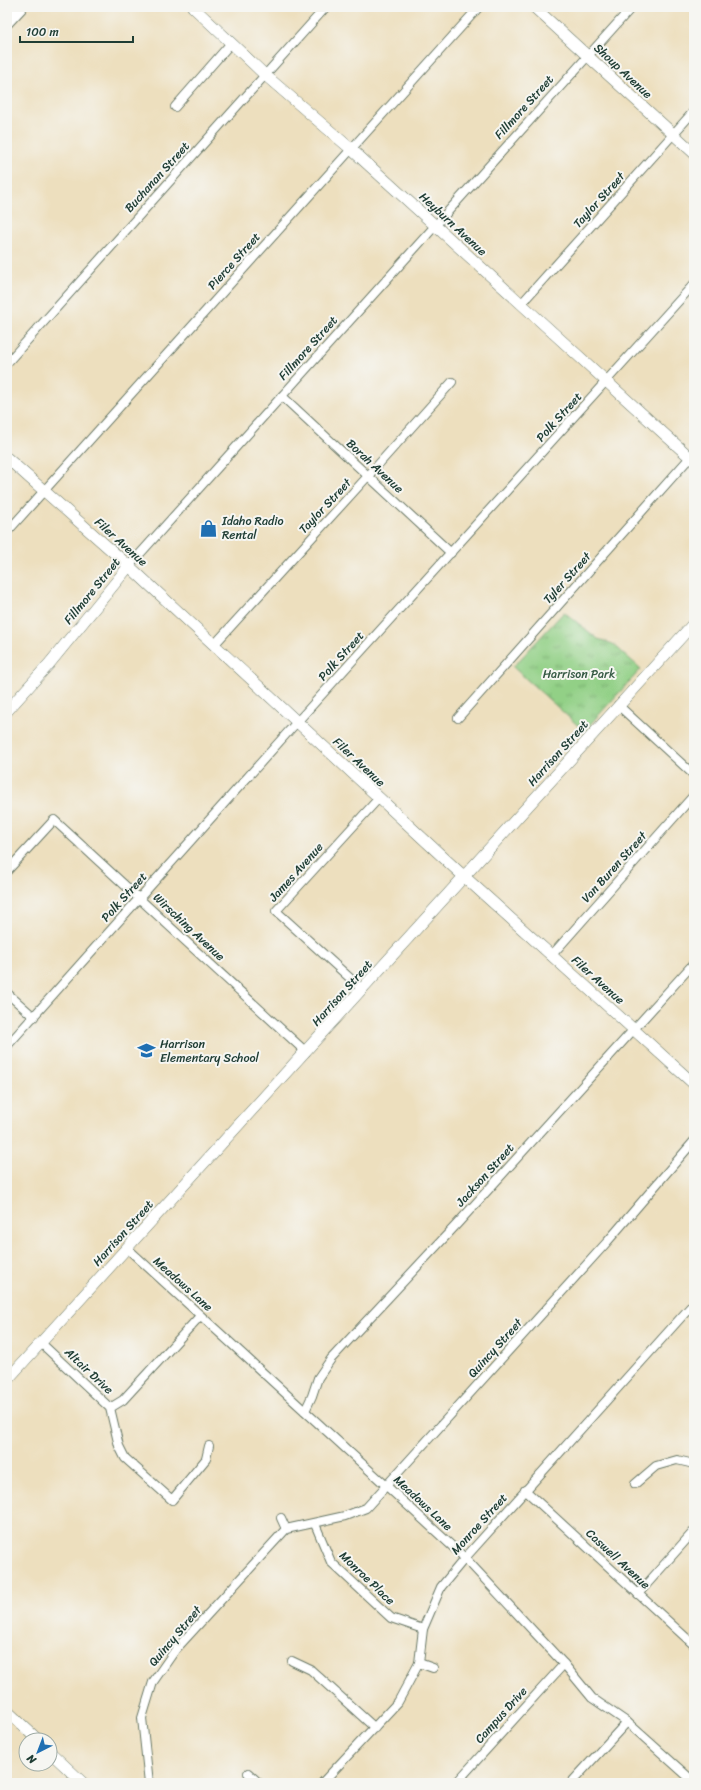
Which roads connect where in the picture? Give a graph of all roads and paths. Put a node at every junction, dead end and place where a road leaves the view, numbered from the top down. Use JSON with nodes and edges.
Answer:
{"nodes":[{"id":1,"x":21,"y":7,"type":"edge"},
{"id":2,"x":193,"y":7,"type":"edge"},
{"id":3,"x":326,"y":7,"type":"edge"},
{"id":4,"x":479,"y":7,"type":"edge"},
{"id":5,"x":534,"y":7,"type":"edge"},
{"id":6,"x":632,"y":7,"type":"edge"},
{"id":7,"x":7,"y":22,"type":"edge"},
{"id":8,"x":231,"y":43,"type":"junction"},
{"id":9,"x":587,"y":56,"type":"junction"},
{"id":10,"x":265,"y":75,"type":"junction"},
{"id":11,"x":175,"y":107,"type":"dead end"},
{"id":12,"x":694,"y":111,"type":"edge"},
{"id":13,"x":673,"y":134,"type":"junction"},
{"id":14,"x":351,"y":149,"type":"junction"},
{"id":15,"x":694,"y":153,"type":"edge"},
{"id":16,"x":435,"y":226,"type":"junction"},
{"id":17,"x":694,"y":284,"type":"edge"},
{"id":18,"x":521,"y":304,"type":"junction"},
{"id":19,"x":7,"y":363,"type":"edge"},
{"id":20,"x":452,"y":382,"type":"dead end"},
{"id":21,"x":606,"y":382,"type":"junction"},
{"id":22,"x":282,"y":396,"type":"junction"},
{"id":23,"x":693,"y":457,"type":"edge"},
{"id":24,"x":7,"y":458,"type":"edge"},
{"id":25,"x":368,"y":476,"type":"junction"},
{"id":26,"x":44,"y":491,"type":"junction"},
{"id":27,"x":7,"y":532,"type":"edge"},
{"id":28,"x":451,"y":553,"type":"junction"},
{"id":29,"x":129,"y":566,"type":"junction"},
{"id":30,"x":694,"y":623,"type":"edge"},
{"id":31,"x":214,"y":645,"type":"junction"},
{"id":32,"x":618,"y":705,"type":"junction"},
{"id":33,"x":7,"y":711,"type":"edge"},
{"id":34,"x":458,"y":718,"type":"dead end"},
{"id":35,"x":297,"y":722,"type":"junction"},
{"id":36,"x":694,"y":774,"type":"edge"},
{"id":37,"x":694,"y":795,"type":"edge"},
{"id":38,"x":379,"y":798,"type":"junction"},
{"id":39,"x":7,"y":871,"type":"edge"},
{"id":40,"x":464,"y":877,"type":"junction"},
{"id":41,"x":140,"y":897,"type":"junction"},
{"id":42,"x":551,"y":956,"type":"junction"},
{"id":43,"x":694,"y":963,"type":"edge"},
{"id":44,"x":362,"y":989,"type":"junction"},
{"id":45,"x":7,"y":993,"type":"edge"},
{"id":46,"x":34,"y":1017,"type":"junction"},
{"id":47,"x":633,"y":1029,"type":"junction"},
{"id":48,"x":7,"y":1046,"type":"edge"},
{"id":49,"x":306,"y":1052,"type":"junction"},
{"id":50,"x":694,"y":1084,"type":"edge"},
{"id":51,"x":694,"y":1141,"type":"edge"},
{"id":52,"x":126,"y":1248,"type":"junction"},
{"id":53,"x":694,"y":1303,"type":"edge"},
{"id":54,"x":200,"y":1316,"type":"junction"},
{"id":55,"x":41,"y":1343,"type":"junction"},
{"id":56,"x":7,"y":1380,"type":"edge"},
{"id":57,"x":110,"y":1408,"type":"junction"},
{"id":58,"x":305,"y":1411,"type":"junction"},
{"id":59,"x":209,"y":1446,"type":"dead end"},
{"id":60,"x":694,"y":1464,"type":"edge"},
{"id":61,"x":635,"y":1484,"type":"dead end"},
{"id":62,"x":387,"y":1486,"type":"junction"},
{"id":63,"x":525,"y":1490,"type":"junction"},
{"id":64,"x":281,"y":1518,"type":"dead end"},
{"id":65,"x":315,"y":1524,"type":"junction"},
{"id":66,"x":286,"y":1530,"type":"junction"},
{"id":67,"x":694,"y":1531,"type":"edge"},
{"id":68,"x":465,"y":1558,"type":"junction"},
{"id":69,"x":638,"y":1594,"type":"junction"},
{"id":70,"x":423,"y":1629,"type":"junction"},
{"id":71,"x":694,"y":1646,"type":"edge"},
{"id":72,"x":292,"y":1661,"type":"dead end"},
{"id":73,"x":419,"y":1663,"type":"junction"},
{"id":74,"x":564,"y":1664,"type":"junction"},
{"id":75,"x":433,"y":1668,"type":"dead end"},
{"id":76,"x":7,"y":1711,"type":"edge"},
{"id":77,"x":628,"y":1722,"type":"junction"},
{"id":78,"x":375,"y":1728,"type":"junction"},
{"id":79,"x":29,"y":1732,"type":"edge"},
{"id":80,"x":58,"y":1760,"type":"edge"},
{"id":81,"x":248,"y":1773,"type":"dead end"},
{"id":82,"x":692,"y":1782,"type":"edge"},
{"id":83,"x":83,"y":1783,"type":"edge"},
{"id":84,"x":149,"y":1783,"type":"edge"},
{"id":85,"x":259,"y":1783,"type":"edge"},
{"id":86,"x":322,"y":1783,"type":"edge"},
{"id":87,"x":456,"y":1783,"type":"edge"},
{"id":88,"x":571,"y":1783,"type":"edge"}],
"edges":[{"from":1,"to":7,"type":"main road"},
{"from":2,"to":8,"type":"street","name":"Heyburn Avenue"},
{"from":3,"to":10,"type":"street","name":"Buchanan Street"},
{"from":4,"to":14,"type":"street","name":"Pierce Street"},
{"from":5,"to":9,"type":"street","name":"Shoup Avenue"},
{"from":6,"to":9,"type":"street","name":"Fillmore Street"},
{"from":8,"to":10,"type":"street","name":"Heyburn Avenue"},
{"from":8,"to":11,"type":"street"},
{"from":9,"to":13,"type":"street","name":"Shoup Avenue"},
{"from":9,"to":16,"type":"street","name":"Fillmore Street"},
{"from":10,"to":14,"type":"street","name":"Heyburn Avenue"},
{"from":10,"to":19,"type":"street","name":"Buchanan Street"},
{"from":12,"to":13,"type":"street","name":"Taylor Street"},
{"from":13,"to":15,"type":"street","name":"Shoup Avenue"},
{"from":13,"to":18,"type":"street","name":"Taylor Street"},
{"from":14,"to":16,"type":"street","name":"Heyburn Avenue"},
{"from":14,"to":26,"type":"street","name":"Pierce Street"},
{"from":16,"to":18,"type":"street","name":"Heyburn Avenue"},
{"from":16,"to":22,"type":"street","name":"Fillmore Street"},
{"from":17,"to":21,"type":"street","name":"Polk Street"},
{"from":18,"to":21,"type":"street","name":"Heyburn Avenue"},
{"from":20,"to":25,"type":"street","name":"Taylor Street"},
{"from":21,"to":23,"type":"street","name":"Heyburn Avenue"},
{"from":21,"to":28,"type":"street","name":"Polk Street"},
{"from":22,"to":25,"type":"street","name":"Borah Avenue"},
{"from":22,"to":29,"type":"street","name":"Fillmore Street"},
{"from":23,"to":34,"type":"street","name":"Tyler Street"},
{"from":24,"to":26,"type":"street","name":"Filer Avenue"},
{"from":25,"to":28,"type":"street","name":"Borah Avenue"},
{"from":25,"to":31,"type":"street","name":"Taylor Street"},
{"from":26,"to":27,"type":"street","name":"Pierce Street"},
{"from":26,"to":29,"type":"street","name":"Filer Avenue"},
{"from":28,"to":35,"type":"street","name":"Polk Street"},
{"from":29,"to":31,"type":"street","name":"Filer Avenue"},
{"from":29,"to":33,"type":"street","name":"Fillmore Street"},
{"from":30,"to":32,"type":"street","name":"Harrison Street"},
{"from":31,"to":35,"type":"street","name":"Filer Avenue"},
{"from":32,"to":36,"type":"street"},
{"from":32,"to":40,"type":"street","name":"Harrison Street"},
{"from":35,"to":38,"type":"street","name":"Filer Avenue"},
{"from":35,"to":41,"type":"street","name":"Polk Street"},
{"from":37,"to":42,"type":"street","name":"Van Buren Street"},
{"from":38,"to":40,"type":"street","name":"Filer Avenue"},
{"from":38,"to":44,"type":"street","name":"James Avenue"},
{"from":39,"to":41,"type":"street","name":"Wirsching Avenue"},
{"from":40,"to":42,"type":"street","name":"Filer Avenue"},
{"from":40,"to":44,"type":"street","name":"Harrison Street"},
{"from":41,"to":46,"type":"street","name":"Polk Street"},
{"from":41,"to":49,"type":"street","name":"Wirsching Avenue"},
{"from":42,"to":47,"type":"street","name":"Filer Avenue"},
{"from":43,"to":47,"type":"street","name":"Jackson Street"},
{"from":44,"to":49,"type":"street","name":"Harrison Street"},
{"from":45,"to":46,"type":"street"},
{"from":46,"to":48,"type":"street","name":"Polk Street"},
{"from":47,"to":50,"type":"street","name":"Filer Avenue"},
{"from":47,"to":58,"type":"street","name":"Jackson Street"},
{"from":49,"to":52,"type":"street","name":"Harrison Street"},
{"from":51,"to":62,"type":"street","name":"Quincy Street"},
{"from":52,"to":54,"type":"street","name":"Meadows Lane"},
{"from":52,"to":55,"type":"street","name":"Harrison Street"},
{"from":53,"to":63,"type":"street","name":"Monroe Street"},
{"from":54,"to":57,"type":"street"},
{"from":54,"to":58,"type":"street","name":"Meadows Lane"},
{"from":55,"to":56,"type":"street","name":"Harrison Street"},
{"from":55,"to":57,"type":"street","name":"Altair Drive"},
{"from":57,"to":59,"type":"street","name":"Altair Drive"},
{"from":58,"to":62,"type":"street","name":"Meadows Lane"},
{"from":60,"to":61,"type":"street"},
{"from":62,"to":65,"type":"street","name":"Quincy Street"},
{"from":62,"to":68,"type":"street","name":"Meadows Lane"},
{"from":63,"to":68,"type":"street","name":"Monroe Street"},
{"from":63,"to":69,"type":"street","name":"Caswell Avenue"},
{"from":64,"to":66,"type":"street"},
{"from":65,"to":66,"type":"street","name":"Quincy Street"},
{"from":65,"to":70,"type":"street","name":"Monroe Place"},
{"from":66,"to":84,"type":"street","name":"Quincy Street"},
{"from":67,"to":69,"type":"street"},
{"from":68,"to":70,"type":"street","name":"Monroe Street"},
{"from":68,"to":74,"type":"street","name":"Meadows Lane"},
{"from":69,"to":71,"type":"street","name":"Caswell Avenue"},
{"from":70,"to":73,"type":"street","name":"Monroe Street"},
{"from":72,"to":78,"type":"street"},
{"from":73,"to":75,"type":"street"},
{"from":73,"to":78,"type":"street","name":"Monroe Street"},
{"from":74,"to":77,"type":"street","name":"Meadows Lane"},
{"from":74,"to":87,"type":"street","name":"Campus Drive"},
{"from":76,"to":79,"type":"street"},
{"from":77,"to":82,"type":"street","name":"Meadows Lane"},
{"from":77,"to":88,"type":"street"},
{"from":78,"to":86,"type":"street","name":"Monroe Street"},
{"from":80,"to":83,"type":"street"},
{"from":81,"to":85,"type":"street"}]}
